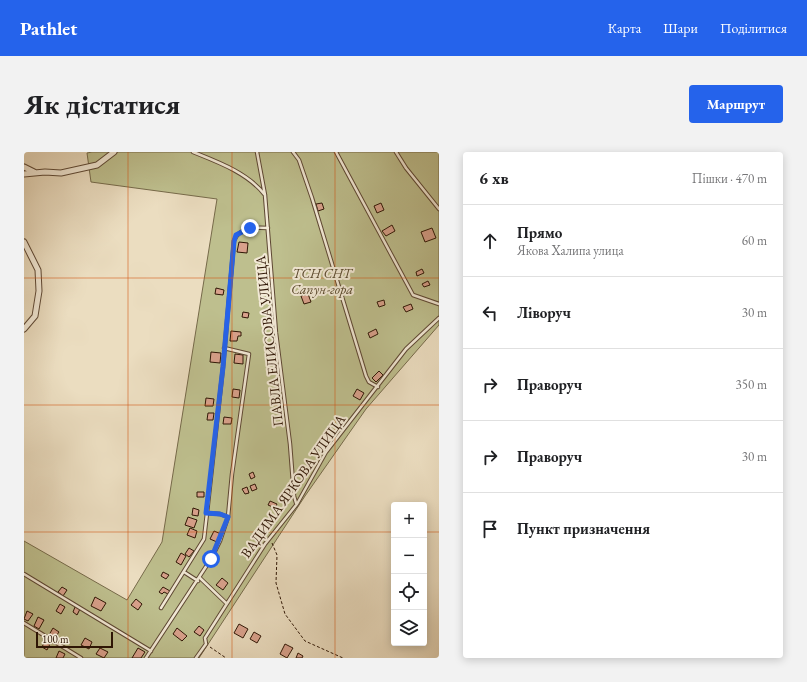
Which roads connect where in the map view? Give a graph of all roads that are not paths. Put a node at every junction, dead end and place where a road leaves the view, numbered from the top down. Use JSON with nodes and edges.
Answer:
{"nodes":[{"id":1,"x":114,"y":152,"type":"edge"},
{"id":2,"x":193,"y":152,"type":"edge"},
{"id":3,"x":257,"y":152,"type":"edge"},
{"id":4,"x":293,"y":152,"type":"edge"},
{"id":5,"x":336,"y":152,"type":"edge"},
{"id":6,"x":396,"y":152,"type":"edge"},
{"id":7,"x":24,"y":167,"type":"edge"},
{"id":8,"x":35,"y":173,"type":"junction"},
{"id":9,"x":24,"y":174,"type":"edge"},
{"id":10,"x":265,"y":195,"type":"junction"},
{"id":11,"x":439,"y":209,"type":"edge"},
{"id":12,"x":268,"y":228,"type":"junction"},
{"id":13,"x":24,"y":242,"type":"edge"},
{"id":14,"x":439,"y":304,"type":"edge"},
{"id":15,"x":439,"y":318,"type":"edge"},
{"id":16,"x":24,"y":329,"type":"edge"},
{"id":17,"x":224,"y":348,"type":"junction"},
{"id":18,"x":378,"y":387,"type":"junction"},
{"id":19,"x":296,"y":504,"type":"junction"},
{"id":20,"x":206,"y":513,"type":"junction"},
{"id":21,"x":228,"y":517,"type":"junction"},
{"id":22,"x":184,"y":572,"type":"junction"},
{"id":23,"x":24,"y":574,"type":"edge"},
{"id":24,"x":199,"y":580,"type":"junction"},
{"id":25,"x":226,"y":603,"type":"junction"},
{"id":26,"x":161,"y":608,"type":"dead end"},
{"id":27,"x":24,"y":623,"type":"edge"},
{"id":28,"x":151,"y":651,"type":"junction"},
{"id":29,"x":81,"y":658,"type":"edge"},
{"id":30,"x":146,"y":658,"type":"edge"},
{"id":31,"x":196,"y":658,"type":"edge"}],
"edges":[{"from":1,"to":8,"type":"street"},
{"from":2,"to":10,"type":"lane"},
{"from":3,"to":10,"type":"lane","name":"ПАВЛА ЕЛИСОВА УЛИЦА"},
{"from":4,"to":18,"type":"lane"},
{"from":5,"to":14,"type":"lane"},
{"from":6,"to":11,"type":"lane"},
{"from":7,"to":8,"type":"street"},
{"from":8,"to":9,"type":"street"},
{"from":10,"to":12,"type":"lane","name":"ПАВЛА ЕЛИСОВА УЛИЦА"},
{"from":12,"to":17,"type":"lane"},
{"from":12,"to":19,"type":"lane","name":"ПАВЛА ЕЛИСОВА УЛИЦА"},
{"from":13,"to":16,"type":"street"},
{"from":15,"to":18,"type":"lane","name":"ВАДИМА ЯРКОВА УЛИЦА"},
{"from":17,"to":20,"type":"lane"},
{"from":17,"to":21,"type":"lane"},
{"from":18,"to":19,"type":"lane","name":"ВАДИМА ЯРКОВА УЛИЦА"},
{"from":19,"to":25,"type":"lane","name":"ВАДИМА ЯРКОВА УЛИЦА"},
{"from":20,"to":21,"type":"lane"},
{"from":20,"to":22,"type":"lane"},
{"from":21,"to":24,"type":"lane"},
{"from":22,"to":24,"type":"lane"},
{"from":22,"to":26,"type":"lane"},
{"from":23,"to":28,"type":"lane"},
{"from":24,"to":25,"type":"lane"},
{"from":24,"to":28,"type":"lane"},
{"from":25,"to":31,"type":"lane","name":"ВАДИМА ЯРКОВА УЛИЦА"},
{"from":27,"to":29,"type":"lane"},
{"from":28,"to":30,"type":"lane"}]}
